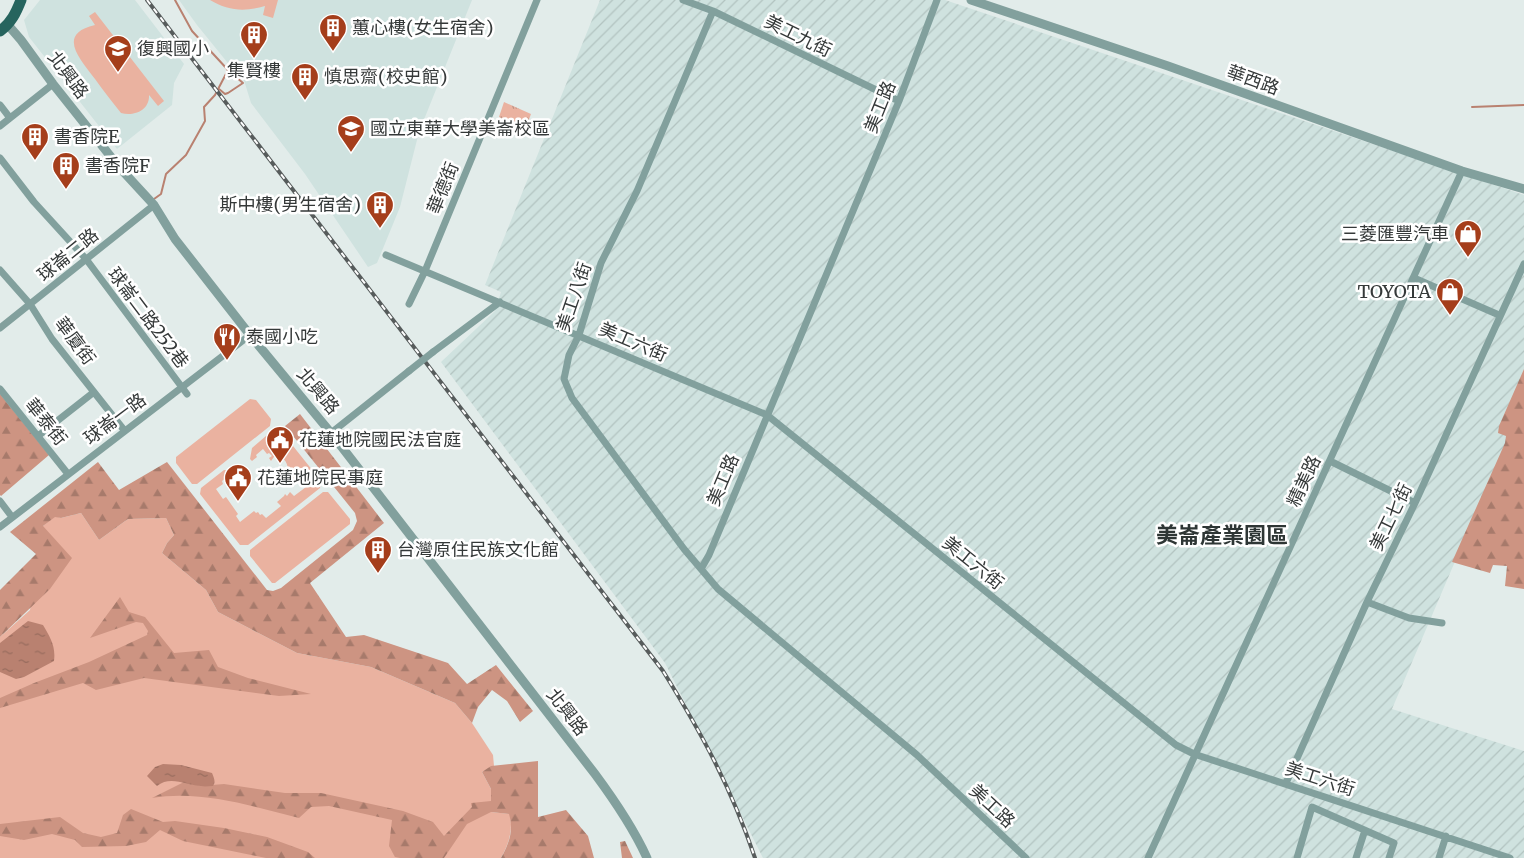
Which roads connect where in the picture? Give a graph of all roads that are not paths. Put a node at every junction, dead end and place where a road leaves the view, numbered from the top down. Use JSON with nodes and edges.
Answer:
{"nodes":[{"id":1,"x":21,"y":0,"type":"edge"},
{"id":2,"x":537,"y":0,"type":"edge"},
{"id":3,"x":683,"y":0,"type":"edge"},
{"id":4,"x":937,"y":0,"type":"edge"},
{"id":5,"x":971,"y":0,"type":"edge"},
{"id":6,"x":712,"y":11,"type":"junction"},
{"id":7,"x":4,"y":28,"type":"edge"},
{"id":8,"x":53,"y":84,"type":"junction"},
{"id":9,"x":899,"y":101,"type":"junction"},
{"id":10,"x":0,"y":106,"type":"edge"},
{"id":11,"x":10,"y":118,"type":"junction"},
{"id":12,"x":0,"y":126,"type":"edge"},
{"id":13,"x":0,"y":158,"type":"edge"},
{"id":14,"x":1462,"y":172,"type":"junction"},
{"id":15,"x":1524,"y":189,"type":"edge"},
{"id":16,"x":154,"y":205,"type":"junction"},
{"id":17,"x":386,"y":255,"type":"dead end"},
{"id":18,"x":86,"y":259,"type":"junction"},
{"id":19,"x":1524,"y":264,"type":"edge"},
{"id":20,"x":0,"y":270,"type":"edge"},
{"id":21,"x":425,"y":271,"type":"junction"},
{"id":22,"x":1414,"y":278,"type":"junction"},
{"id":23,"x":500,"y":302,"type":"junction"},
{"id":24,"x":30,"y":304,"type":"junction"},
{"id":25,"x":408,"y":304,"type":"dead end"},
{"id":26,"x":1499,"y":315,"type":"junction"},
{"id":27,"x":0,"y":328,"type":"edge"},
{"id":28,"x":250,"y":335,"type":"junction"},
{"id":29,"x":578,"y":335,"type":"junction"},
{"id":30,"x":0,"y":389,"type":"edge"},
{"id":31,"x":184,"y":391,"type":"junction"},
{"id":32,"x":94,"y":392,"type":"junction"},
{"id":33,"x":767,"y":415,"type":"junction"},
{"id":34,"x":124,"y":430,"type":"junction"},
{"id":35,"x":331,"y":433,"type":"junction"},
{"id":36,"x":38,"y":436,"type":"junction"},
{"id":37,"x":1330,"y":461,"type":"junction"},
{"id":38,"x":68,"y":474,"type":"junction"},
{"id":39,"x":0,"y":501,"type":"edge"},
{"id":40,"x":1415,"y":503,"type":"junction"},
{"id":41,"x":12,"y":517,"type":"junction"},
{"id":42,"x":0,"y":528,"type":"edge"},
{"id":43,"x":701,"y":569,"type":"junction"},
{"id":44,"x":1366,"y":602,"type":"junction"},
{"id":45,"x":1442,"y":623,"type":"dead end"},
{"id":46,"x":1194,"y":754,"type":"junction"},
{"id":47,"x":1286,"y":783,"type":"junction"},
{"id":48,"x":1365,"y":830,"type":"junction"},
{"id":49,"x":1446,"y":836,"type":"junction"},
{"id":50,"x":647,"y":858,"type":"edge"},
{"id":51,"x":1026,"y":858,"type":"edge"},
{"id":52,"x":1148,"y":858,"type":"edge"},
{"id":53,"x":1297,"y":858,"type":"edge"},
{"id":54,"x":1356,"y":858,"type":"edge"},
{"id":55,"x":1389,"y":858,"type":"edge"},
{"id":56,"x":1439,"y":858,"type":"edge"},
{"id":57,"x":1510,"y":858,"type":"edge"}],
"edges":[{"from":1,"to":7,"type":"main road"},
{"from":2,"to":21,"type":"street","name":"華德街"},
{"from":3,"to":6,"type":"street","name":"美工九街"},
{"from":4,"to":9,"type":"street","name":"美工路"},
{"from":5,"to":14,"type":"street","name":"華西路"},
{"from":6,"to":9,"type":"street","name":"美工九街"},
{"from":6,"to":29,"type":"street","name":"美工八街"},
{"from":7,"to":8,"type":"street","name":"北興路"},
{"from":8,"to":11,"type":"street"},
{"from":8,"to":16,"type":"street","name":"北興路"},
{"from":9,"to":33,"type":"street","name":"美工路"},
{"from":10,"to":11,"type":"street"},
{"from":11,"to":12,"type":"street"},
{"from":13,"to":18,"type":"street","name":"球崙二路252巷"},
{"from":14,"to":15,"type":"street","name":"華西路"},
{"from":14,"to":22,"type":"street","name":"精美路"},
{"from":16,"to":18,"type":"street","name":"球崙二路"},
{"from":16,"to":28,"type":"street","name":"北興路"},
{"from":17,"to":21,"type":"street","name":"美工六街"},
{"from":18,"to":24,"type":"street","name":"球崙二路"},
{"from":18,"to":31,"type":"street","name":"球崙二路252巷"},
{"from":19,"to":26,"type":"street","name":"美工七街"},
{"from":20,"to":24,"type":"street","name":"華廈街"},
{"from":21,"to":23,"type":"street","name":"美工六街"},
{"from":21,"to":25,"type":"street","name":"華德街"},
{"from":22,"to":26,"type":"street"},
{"from":22,"to":37,"type":"street","name":"精美路"},
{"from":23,"to":29,"type":"street","name":"美工六街"},
{"from":23,"to":35,"type":"street","bridge":true},
{"from":24,"to":27,"type":"street","name":"球崙二路"},
{"from":24,"to":32,"type":"street","name":"華廈街"},
{"from":26,"to":40,"type":"street","name":"美工七街"},
{"from":28,"to":31,"type":"street","name":"球崙一路"},
{"from":28,"to":35,"type":"street","name":"北興路"},
{"from":29,"to":33,"type":"street","name":"美工六街"},
{"from":29,"to":43,"type":"street","name":"美工八街"},
{"from":30,"to":36,"type":"street","name":"華泰街"},
{"from":31,"to":34,"type":"street","name":"球崙一路"},
{"from":32,"to":34,"type":"street","name":"華廈街"},
{"from":32,"to":36,"type":"street"},
{"from":33,"to":43,"type":"street","name":"美工路"},
{"from":33,"to":46,"type":"street","name":"美工六街"},
{"from":34,"to":38,"type":"street","name":"球崙一路"},
{"from":35,"to":50,"type":"street","name":"北興路"},
{"from":36,"to":38,"type":"street","name":"華泰街"},
{"from":37,"to":40,"type":"street"},
{"from":37,"to":46,"type":"street","name":"精美路"},
{"from":38,"to":41,"type":"street","name":"球崙一路"},
{"from":39,"to":41,"type":"street"},
{"from":40,"to":44,"type":"street","name":"美工七街"},
{"from":41,"to":42,"type":"street","name":"球崙一路"},
{"from":43,"to":51,"type":"street","name":"美工路"},
{"from":44,"to":45,"type":"street"},
{"from":44,"to":47,"type":"street","name":"美工七街"},
{"from":46,"to":47,"type":"street","name":"美工六街"},
{"from":46,"to":52,"type":"street","name":"精美路"},
{"from":47,"to":49,"type":"street","name":"美工六街"},
{"from":48,"to":53,"type":"street"},
{"from":48,"to":54,"type":"street"},
{"from":48,"to":55,"type":"street"},
{"from":49,"to":56,"type":"street"},
{"from":49,"to":57,"type":"street","name":"美工六街"}]}
